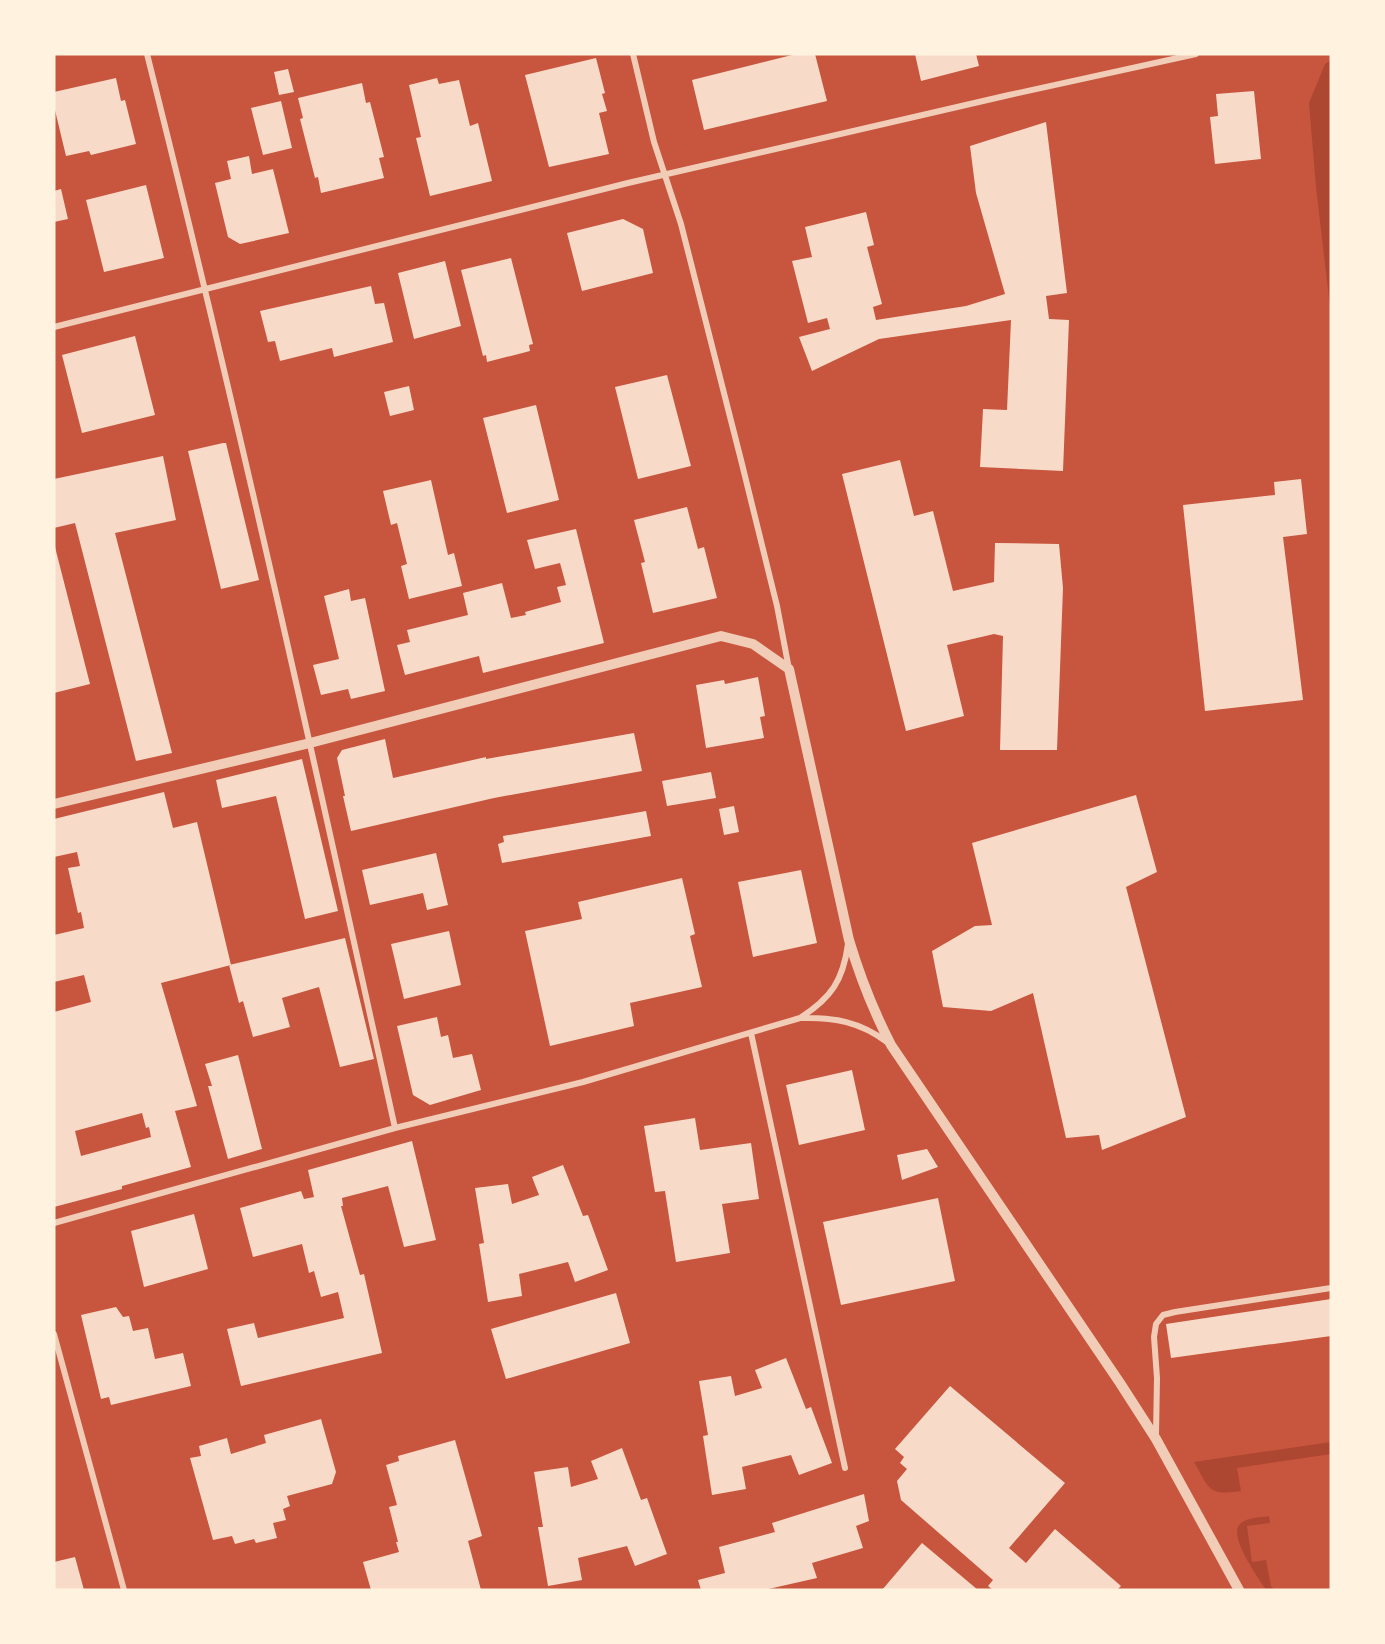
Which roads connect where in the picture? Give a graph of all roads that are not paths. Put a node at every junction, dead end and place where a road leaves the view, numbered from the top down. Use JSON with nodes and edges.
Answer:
{"nodes":[{"id":1,"x":147,"y":54,"type":"edge"},
{"id":2,"x":633,"y":54,"type":"edge"},
{"id":3,"x":1196,"y":54,"type":"edge"},
{"id":4,"x":665,"y":174,"type":"junction"},
{"id":5,"x":206,"y":288,"type":"junction"},
{"id":6,"x":54,"y":327,"type":"edge"},
{"id":7,"x":789,"y":669,"type":"junction"},
{"id":8,"x":310,"y":743,"type":"junction"},
{"id":9,"x":54,"y":804,"type":"edge"},
{"id":10,"x":849,"y":940,"type":"junction"},
{"id":11,"x":800,"y":1018,"type":"junction"},
{"id":12,"x":751,"y":1033,"type":"junction"},
{"id":13,"x":891,"y":1045,"type":"junction"},
{"id":14,"x":395,"y":1128,"type":"junction"},
{"id":15,"x":54,"y":1223,"type":"edge"},
{"id":16,"x":1331,"y":1288,"type":"edge"},
{"id":17,"x":54,"y":1334,"type":"edge"},
{"id":18,"x":1156,"y":1439,"type":"junction"},
{"id":19,"x":845,"y":1468,"type":"dead end"},
{"id":20,"x":124,"y":1590,"type":"edge"},
{"id":21,"x":1239,"y":1590,"type":"edge"}],
"edges":[{"from":1,"to":5,"type":"street"},
{"from":2,"to":4,"type":"street"},
{"from":3,"to":4,"type":"street"},
{"from":4,"to":5,"type":"street"},
{"from":4,"to":7,"type":"street"},
{"from":5,"to":6,"type":"street"},
{"from":5,"to":8,"type":"street"},
{"from":7,"to":8,"type":"street"},
{"from":7,"to":10,"type":"street"},
{"from":8,"to":9,"type":"street"},
{"from":8,"to":14,"type":"street"},
{"from":10,"to":11,"type":"street"},
{"from":10,"to":13,"type":"street"},
{"from":11,"to":12,"type":"street"},
{"from":11,"to":13,"type":"street"},
{"from":12,"to":14,"type":"street"},
{"from":12,"to":19,"type":"street"},
{"from":13,"to":18,"type":"street"},
{"from":14,"to":15,"type":"street"},
{"from":16,"to":18,"type":"street"},
{"from":17,"to":20,"type":"street"},
{"from":18,"to":21,"type":"street"}]}
